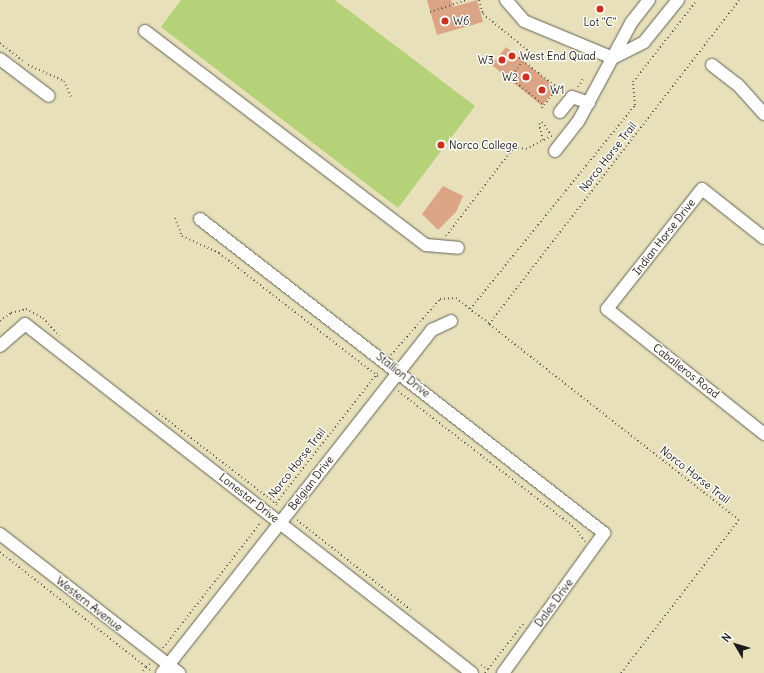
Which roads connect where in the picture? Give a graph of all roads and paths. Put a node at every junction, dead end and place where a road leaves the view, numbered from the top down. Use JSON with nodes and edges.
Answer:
{"nodes":[{"id":1,"x":468,"y":0,"type":"edge"},
{"id":2,"x":479,"y":0,"type":"edge"},
{"id":3,"x":506,"y":0,"type":"edge"},
{"id":4,"x":649,"y":0,"type":"edge"},
{"id":5,"x":678,"y":0,"type":"edge"},
{"id":6,"x":697,"y":0,"type":"edge"},
{"id":7,"x":739,"y":0,"type":"edge"},
{"id":8,"x":459,"y":1,"type":"edge"},
{"id":9,"x":430,"y":12,"type":"dead end"},
{"id":10,"x":145,"y":31,"type":"dead end"},
{"id":11,"x":0,"y":43,"type":"edge"},
{"id":12,"x":514,"y":54,"type":"dead end"},
{"id":13,"x":613,"y":58,"type":"junction"},
{"id":14,"x":0,"y":59,"type":"edge"},
{"id":15,"x":523,"y":61,"type":"junction"},
{"id":16,"x":712,"y":66,"type":"dead end"},
{"id":17,"x":50,"y":96,"type":"dead end"},
{"id":18,"x":71,"y":98,"type":"dead end"},
{"id":19,"x":589,"y":103,"type":"junction"},
{"id":20,"x":543,"y":104,"type":"junction"},
{"id":21,"x":542,"y":108,"type":"dead end"},
{"id":22,"x":560,"y":112,"type":"dead end"},
{"id":23,"x":764,"y":114,"type":"edge"},
{"id":24,"x":543,"y":140,"type":"junction"},
{"id":25,"x":555,"y":151,"type":"dead end"},
{"id":26,"x":200,"y":219,"type":"dead end"},
{"id":27,"x":764,"y":238,"type":"edge"},
{"id":28,"x":438,"y":246,"type":"junction"},
{"id":29,"x":458,"y":248,"type":"dead end"},
{"id":30,"x":470,"y":308,"type":"junction"},
{"id":31,"x":607,"y":309,"type":"joint"},
{"id":32,"x":451,"y":321,"type":"dead end"},
{"id":33,"x":489,"y":324,"type":"junction"},
{"id":34,"x":0,"y":346,"type":"edge"},
{"id":35,"x":385,"y":362,"type":"junction"},
{"id":36,"x":399,"y":372,"type":"junction"},
{"id":37,"x":764,"y":434,"type":"edge"},
{"id":38,"x":268,"y":513,"type":"junction"},
{"id":39,"x":280,"y":522,"type":"junction"},
{"id":40,"x":604,"y":532,"type":"joint"},
{"id":41,"x":0,"y":534,"type":"edge"},
{"id":42,"x":0,"y":552,"type":"edge"},
{"id":43,"x":157,"y":656,"type":"junction"},
{"id":44,"x":146,"y":667,"type":"junction"},
{"id":45,"x":165,"y":669,"type":"edge"},
{"id":46,"x":488,"y":669,"type":"dead end"},
{"id":47,"x":142,"y":673,"type":"edge"},
{"id":48,"x":179,"y":673,"type":"edge"},
{"id":49,"x":472,"y":673,"type":"edge"},
{"id":50,"x":485,"y":673,"type":"edge"},
{"id":51,"x":503,"y":673,"type":"edge"},
{"id":52,"x":621,"y":673,"type":"edge"}],
"edges":[{"from":1,"to":8,"type":"path"},
{"from":2,"to":15,"type":"path"},
{"from":3,"to":13,"type":"street"},
{"from":4,"to":13,"type":"street"},
{"from":5,"to":13,"type":"street"},
{"from":6,"to":30,"type":"path","name":"Norco Horse Trail"},
{"from":7,"to":33,"type":"path","name":"Norco Horse Trail"},
{"from":8,"to":9,"type":"path"},
{"from":10,"to":28,"type":"street"},
{"from":11,"to":18,"type":"path"},
{"from":12,"to":15,"type":"path"},
{"from":13,"to":19,"type":"street"},
{"from":14,"to":17,"type":"street"},
{"from":15,"to":20,"type":"path"},
{"from":15,"to":20,"type":"path"},
{"from":16,"to":23,"type":"street"},
{"from":19,"to":22,"type":"street"},
{"from":19,"to":25,"type":"street"},
{"from":20,"to":21,"type":"path"},
{"from":24,"to":24,"type":"path"},
{"from":24,"to":28,"type":"path"},
{"from":26,"to":35,"type":"street","name":"Stallion Drive"},
{"from":27,"to":31,"type":"street","name":"Indian Horse Drive"},
{"from":28,"to":29,"type":"street"},
{"from":30,"to":33,"type":"path","name":"Norco Horse Trail"},
{"from":30,"to":35,"type":"path","name":"Norco Horse Trail"},
{"from":31,"to":37,"type":"street","name":"Caballeros Road"},
{"from":32,"to":36,"type":"street","name":"Belgian Drive"},
{"from":33,"to":52,"type":"path","name":"Norco Horse Trail"},
{"from":34,"to":38,"type":"street","name":"Lonestar Drive"},
{"from":35,"to":36,"type":"street","name":"Stallion Drive"},
{"from":35,"to":38,"type":"path","name":"Norco Horse Trail"},
{"from":36,"to":39,"type":"street","name":"Belgian Drive"},
{"from":36,"to":40,"type":"street","name":"Stallion Drive"},
{"from":38,"to":39,"type":"street","name":"Lonestar Drive"},
{"from":38,"to":43,"type":"path","name":"Norco Horse Trail"},
{"from":39,"to":45,"type":"street","name":"Belgian Drive"},
{"from":39,"to":49,"type":"street","name":"Lonestar Drive"},
{"from":40,"to":51,"type":"street","name":"Dales Drive"},
{"from":41,"to":43,"type":"street","name":"Western Avenue"},
{"from":42,"to":44,"type":"path"},
{"from":43,"to":44,"type":"path","name":"Norco Horse Trail"},
{"from":43,"to":45,"type":"street","name":"Western Avenue"},
{"from":44,"to":47,"type":"path","name":"Norco Horse Trail"},
{"from":45,"to":48,"type":"street","name":"Western Avenue"},
{"from":46,"to":50,"type":"path"}]}
